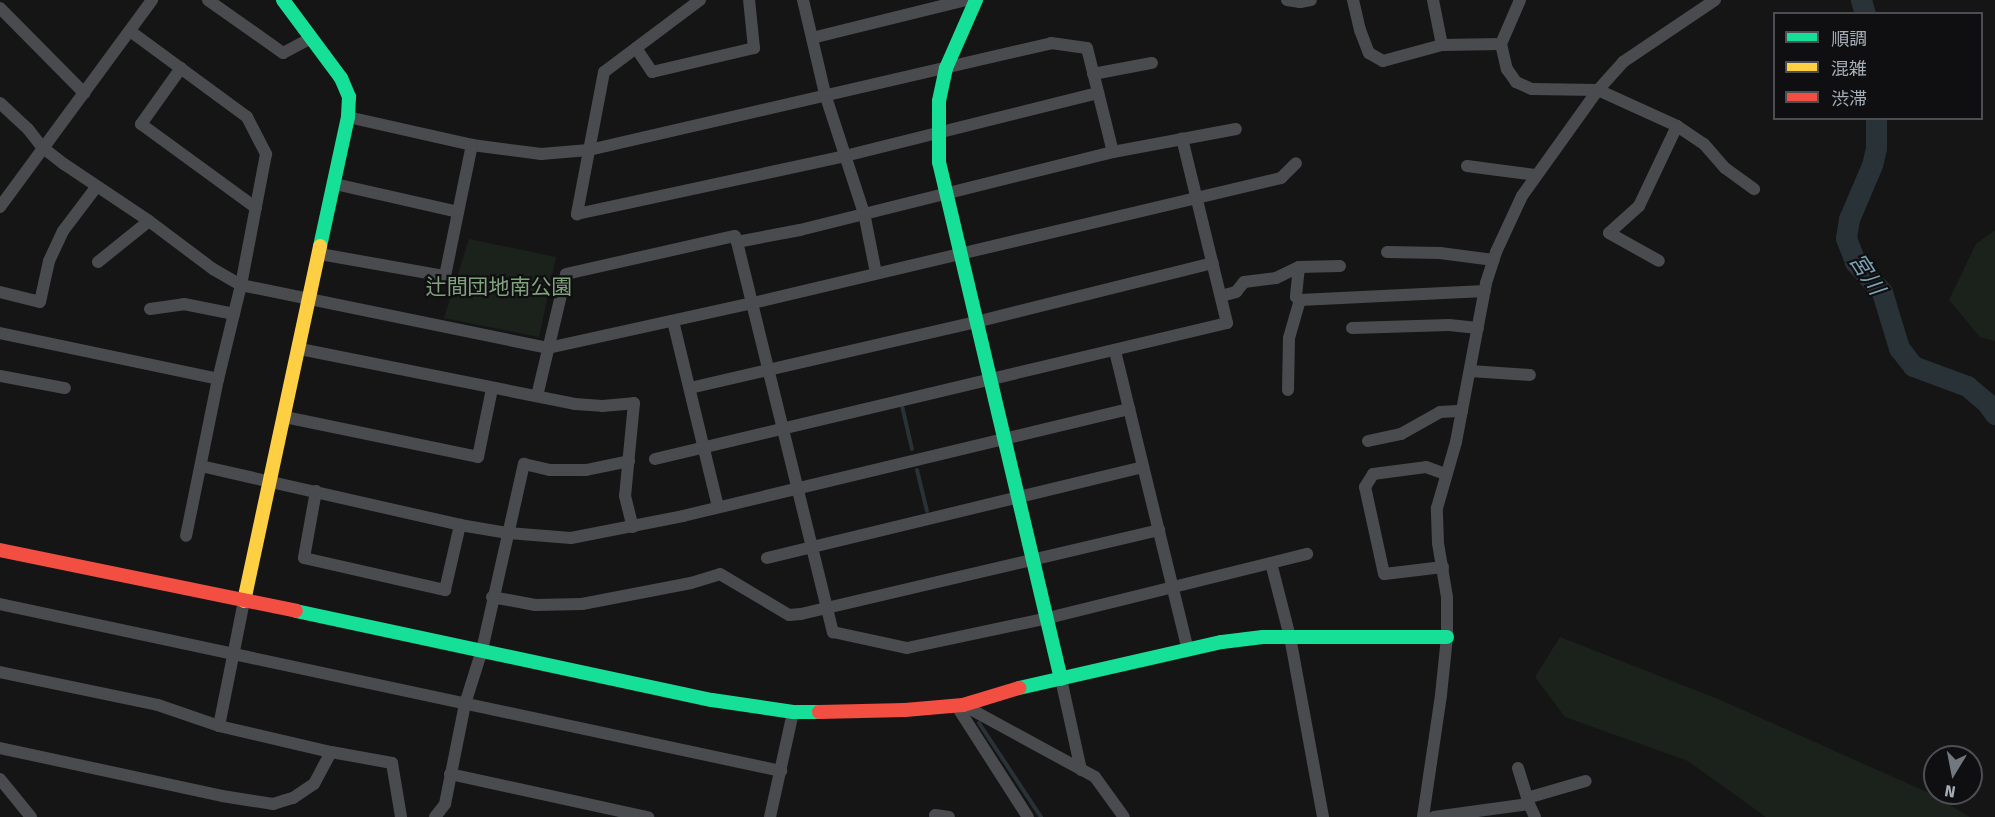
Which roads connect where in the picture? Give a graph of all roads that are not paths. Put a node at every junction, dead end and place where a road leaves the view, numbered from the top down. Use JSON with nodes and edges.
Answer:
{"nodes":[{"id":1,"x":5,"y":0,"type":"edge"},
{"id":2,"x":152,"y":0,"type":"edge"},
{"id":3,"x":208,"y":0,"type":"edge"},
{"id":4,"x":283,"y":0,"type":"edge"},
{"id":5,"x":700,"y":0,"type":"edge"},
{"id":6,"x":749,"y":0,"type":"edge"},
{"id":7,"x":803,"y":0,"type":"edge"},
{"id":8,"x":966,"y":0,"type":"edge"},
{"id":9,"x":976,"y":0,"type":"edge"},
{"id":10,"x":1287,"y":0,"type":"edge"},
{"id":11,"x":1311,"y":0,"type":"edge"},
{"id":12,"x":1353,"y":0,"type":"edge"},
{"id":13,"x":1433,"y":0,"type":"edge"},
{"id":14,"x":1520,"y":0,"type":"edge"},
{"id":15,"x":1713,"y":0,"type":"edge"},
{"id":16,"x":0,"y":2,"type":"edge"},
{"id":17,"x":0,"y":8,"type":"edge"},
{"id":18,"x":130,"y":32,"type":"junction"},
{"id":19,"x":311,"y":38,"type":"junction"},
{"id":20,"x":812,"y":38,"type":"junction"},
{"id":21,"x":1501,"y":44,"type":"junction"},
{"id":22,"x":1442,"y":45,"type":"junction"},
{"id":23,"x":636,"y":48,"type":"junction"},
{"id":24,"x":1152,"y":63,"type":"dead end"},
{"id":25,"x":181,"y":68,"type":"junction"},
{"id":26,"x":946,"y":68,"type":"junction"},
{"id":27,"x":1094,"y":74,"type":"junction"},
{"id":28,"x":1598,"y":90,"type":"junction"},
{"id":29,"x":84,"y":93,"type":"junction"},
{"id":30,"x":1098,"y":93,"type":"junction"},
{"id":31,"x":825,"y":94,"type":"junction"},
{"id":32,"x":0,"y":103,"type":"edge"},
{"id":33,"x":348,"y":117,"type":"junction"},
{"id":34,"x":1677,"y":126,"type":"junction"},
{"id":35,"x":1236,"y":129,"type":"dead end"},
{"id":36,"x":937,"y":134,"type":"junction"},
{"id":37,"x":1182,"y":138,"type":"junction"},
{"id":38,"x":472,"y":145,"type":"junction"},
{"id":39,"x":42,"y":147,"type":"junction"},
{"id":40,"x":589,"y":150,"type":"junction"},
{"id":41,"x":1113,"y":152,"type":"junction"},
{"id":42,"x":845,"y":156,"type":"junction"},
{"id":43,"x":1296,"y":164,"type":"dead end"},
{"id":44,"x":1467,"y":166,"type":"dead end"},
{"id":45,"x":1535,"y":175,"type":"junction"},
{"id":46,"x":335,"y":184,"type":"junction"},
{"id":47,"x":97,"y":186,"type":"junction"},
{"id":48,"x":1754,"y":189,"type":"dead end"},
{"id":49,"x":945,"y":193,"type":"junction"},
{"id":50,"x":1197,"y":196,"type":"junction"},
{"id":51,"x":1,"y":202,"type":"edge"},
{"id":52,"x":256,"y":208,"type":"junction"},
{"id":53,"x":458,"y":212,"type":"junction"},
{"id":54,"x":864,"y":213,"type":"junction"},
{"id":55,"x":149,"y":221,"type":"junction"},
{"id":56,"x":738,"y":242,"type":"junction"},
{"id":57,"x":1387,"y":252,"type":"dead end"},
{"id":58,"x":320,"y":254,"type":"junction"},
{"id":59,"x":961,"y":254,"type":"junction"},
{"id":60,"x":1494,"y":260,"type":"junction"},
{"id":61,"x":1659,"y":261,"type":"dead end"},
{"id":62,"x":98,"y":262,"type":"dead end"},
{"id":63,"x":1213,"y":263,"type":"junction"},
{"id":64,"x":1340,"y":266,"type":"dead end"},
{"id":65,"x":1299,"y":267,"type":"junction"},
{"id":66,"x":876,"y":273,"type":"junction"},
{"id":67,"x":241,"y":285,"type":"junction"},
{"id":68,"x":1485,"y":291,"type":"junction"},
{"id":69,"x":0,"y":292,"type":"edge"},
{"id":70,"x":1221,"y":296,"type":"junction"},
{"id":71,"x":310,"y":300,"type":"junction"},
{"id":72,"x":1300,"y":300,"type":"junction"},
{"id":73,"x":753,"y":303,"type":"junction"},
{"id":74,"x":150,"y":309,"type":"dead end"},
{"id":75,"x":234,"y":314,"type":"junction"},
{"id":76,"x":673,"y":321,"type":"junction"},
{"id":77,"x":976,"y":322,"type":"junction"},
{"id":78,"x":1352,"y":328,"type":"dead end"},
{"id":79,"x":1478,"y":328,"type":"junction"},
{"id":80,"x":0,"y":333,"type":"edge"},
{"id":81,"x":548,"y":348,"type":"junction"},
{"id":82,"x":300,"y":349,"type":"junction"},
{"id":83,"x":1115,"y":351,"type":"junction"},
{"id":84,"x":768,"y":370,"type":"junction"},
{"id":85,"x":1470,"y":371,"type":"junction"},
{"id":86,"x":1530,"y":375,"type":"dead end"},
{"id":87,"x":0,"y":376,"type":"edge"},
{"id":88,"x":218,"y":379,"type":"junction"},
{"id":89,"x":991,"y":380,"type":"junction"},
{"id":90,"x":65,"y":388,"type":"dead end"},
{"id":91,"x":690,"y":388,"type":"junction"},
{"id":92,"x":492,"y":389,"type":"junction"},
{"id":93,"x":1288,"y":390,"type":"dead end"},
{"id":94,"x":537,"y":396,"type":"junction"},
{"id":95,"x":1129,"y":409,"type":"junction"},
{"id":96,"x":1462,"y":411,"type":"junction"},
{"id":97,"x":285,"y":417,"type":"junction"},
{"id":98,"x":782,"y":429,"type":"junction"},
{"id":99,"x":1005,"y":439,"type":"junction"},
{"id":100,"x":1368,"y":441,"type":"dead end"},
{"id":101,"x":704,"y":447,"type":"junction"},
{"id":102,"x":655,"y":459,"type":"dead end"},
{"id":103,"x":628,"y":461,"type":"junction"},
{"id":104,"x":201,"y":466,"type":"junction"},
{"id":105,"x":1143,"y":467,"type":"junction"},
{"id":106,"x":1445,"y":474,"type":"junction"},
{"id":107,"x":271,"y":481,"type":"junction"},
{"id":108,"x":797,"y":487,"type":"junction"},
{"id":109,"x":316,"y":491,"type":"junction"},
{"id":110,"x":1019,"y":499,"type":"junction"},
{"id":111,"x":718,"y":507,"type":"junction"},
{"id":112,"x":460,"y":525,"type":"junction"},
{"id":113,"x":633,"y":527,"type":"junction"},
{"id":114,"x":1158,"y":530,"type":"junction"},
{"id":115,"x":508,"y":533,"type":"junction"},
{"id":116,"x":186,"y":536,"type":"dead end"},
{"id":117,"x":811,"y":548,"type":"junction"},
{"id":118,"x":0,"y":549,"type":"edge"},
{"id":119,"x":1307,"y":554,"type":"dead end"},
{"id":120,"x":767,"y":558,"type":"dead end"},
{"id":121,"x":1034,"y":561,"type":"junction"},
{"id":122,"x":1271,"y":563,"type":"junction"},
{"id":123,"x":1443,"y":567,"type":"junction"},
{"id":124,"x":1173,"y":588,"type":"junction"},
{"id":125,"x":492,"y":597,"type":"junction"},
{"id":126,"x":244,"y":601,"type":"junction"},
{"id":127,"x":0,"y":604,"type":"edge"},
{"id":128,"x":826,"y":609,"type":"junction"},
{"id":129,"x":1048,"y":618,"type":"junction"},
{"id":130,"x":1290,"y":637,"type":"junction"},
{"id":131,"x":1447,"y":637,"type":"junction"},
{"id":132,"x":482,"y":650,"type":"junction"},
{"id":133,"x":1188,"y":650,"type":"junction"},
{"id":134,"x":233,"y":655,"type":"junction"},
{"id":135,"x":0,"y":672,"type":"edge"},
{"id":136,"x":1061,"y":679,"type":"junction"},
{"id":137,"x":465,"y":704,"type":"junction"},
{"id":138,"x":959,"y":705,"type":"junction"},
{"id":139,"x":793,"y":712,"type":"junction"},
{"id":140,"x":219,"y":726,"type":"junction"},
{"id":141,"x":0,"y":748,"type":"edge"},
{"id":142,"x":331,"y":752,"type":"junction"},
{"id":143,"x":1518,"y":768,"type":"dead end"},
{"id":144,"x":1081,"y":770,"type":"junction"},
{"id":145,"x":781,"y":771,"type":"junction"},
{"id":146,"x":450,"y":774,"type":"junction"},
{"id":147,"x":0,"y":779,"type":"edge"},
{"id":148,"x":1586,"y":781,"type":"dead end"},
{"id":149,"x":1528,"y":801,"type":"junction"},
{"id":150,"x":935,"y":815,"type":"dead end"},
{"id":151,"x":31,"y":817,"type":"edge"},
{"id":152,"x":401,"y":817,"type":"edge"},
{"id":153,"x":435,"y":817,"type":"edge"},
{"id":154,"x":648,"y":817,"type":"edge"},
{"id":155,"x":770,"y":817,"type":"edge"},
{"id":156,"x":949,"y":817,"type":"edge"},
{"id":157,"x":1028,"y":817,"type":"edge"},
{"id":158,"x":1124,"y":817,"type":"edge"},
{"id":159,"x":1323,"y":817,"type":"edge"},
{"id":160,"x":1423,"y":817,"type":"edge"},
{"id":161,"x":1434,"y":817,"type":"edge"},
{"id":162,"x":1535,"y":817,"type":"edge"}],
"edges":[{"from":1,"to":16,"type":"street"},
{"from":2,"to":18,"type":"street"},
{"from":3,"to":19,"type":"street"},
{"from":4,"to":19,"type":"street"},
{"from":5,"to":23,"type":"street"},
{"from":6,"to":23,"type":"street"},
{"from":7,"to":20,"type":"street"},
{"from":8,"to":20,"type":"street"},
{"from":9,"to":26,"type":"street"},
{"from":10,"to":11,"type":"street"},
{"from":12,"to":22,"type":"street"},
{"from":13,"to":22,"type":"street"},
{"from":14,"to":21,"type":"street"},
{"from":15,"to":28,"type":"street"},
{"from":17,"to":29,"type":"street"},
{"from":18,"to":25,"type":"street"},
{"from":18,"to":29,"type":"street"},
{"from":19,"to":33,"type":"street"},
{"from":20,"to":31,"type":"street"},
{"from":21,"to":22,"type":"street"},
{"from":21,"to":28,"type":"street"},
{"from":23,"to":40,"type":"street"},
{"from":24,"to":27,"type":"street"},
{"from":25,"to":52,"type":"street"},
{"from":25,"to":52,"type":"street"},
{"from":26,"to":27,"type":"street"},
{"from":26,"to":31,"type":"street"},
{"from":26,"to":36,"type":"street"},
{"from":27,"to":30,"type":"street"},
{"from":28,"to":34,"type":"street"},
{"from":28,"to":45,"type":"street"},
{"from":29,"to":39,"type":"street"},
{"from":30,"to":36,"type":"street"},
{"from":30,"to":41,"type":"street"},
{"from":31,"to":40,"type":"street"},
{"from":31,"to":42,"type":"street"},
{"from":32,"to":39,"type":"street"},
{"from":33,"to":38,"type":"street"},
{"from":33,"to":46,"type":"street"},
{"from":34,"to":48,"type":"street"},
{"from":34,"to":61,"type":"street"},
{"from":35,"to":37,"type":"street"},
{"from":36,"to":42,"type":"street"},
{"from":36,"to":49,"type":"street"},
{"from":37,"to":41,"type":"street"},
{"from":37,"to":50,"type":"street"},
{"from":38,"to":40,"type":"street"},
{"from":38,"to":53,"type":"street"},
{"from":39,"to":47,"type":"street"},
{"from":39,"to":51,"type":"street"},
{"from":40,"to":42,"type":"street"},
{"from":41,"to":49,"type":"street"},
{"from":42,"to":54,"type":"street"},
{"from":43,"to":50,"type":"street"},
{"from":44,"to":45,"type":"street"},
{"from":45,"to":60,"type":"street"},
{"from":46,"to":53,"type":"street"},
{"from":46,"to":58,"type":"street"},
{"from":47,"to":55,"type":"street"},
{"from":47,"to":69,"type":"street"},
{"from":49,"to":54,"type":"street"},
{"from":49,"to":59,"type":"street"},
{"from":50,"to":59,"type":"street"},
{"from":50,"to":63,"type":"street"},
{"from":52,"to":67,"type":"street"},
{"from":53,"to":58,"type":"street"},
{"from":54,"to":56,"type":"street"},
{"from":54,"to":66,"type":"street"},
{"from":55,"to":62,"type":"street"},
{"from":55,"to":67,"type":"street"},
{"from":56,"to":73,"type":"street"},
{"from":56,"to":81,"type":"street"},
{"from":57,"to":60,"type":"street"},
{"from":58,"to":71,"type":"street"},
{"from":59,"to":66,"type":"street"},
{"from":59,"to":77,"type":"street"},
{"from":60,"to":68,"type":"street"},
{"from":63,"to":70,"type":"street"},
{"from":63,"to":77,"type":"street"},
{"from":64,"to":65,"type":"street"},
{"from":65,"to":70,"type":"street"},
{"from":65,"to":72,"type":"street"},
{"from":66,"to":73,"type":"street"},
{"from":67,"to":71,"type":"street"},
{"from":67,"to":75,"type":"street"},
{"from":68,"to":72,"type":"street"},
{"from":68,"to":79,"type":"street"},
{"from":70,"to":83,"type":"street"},
{"from":71,"to":81,"type":"street"},
{"from":71,"to":82,"type":"street"},
{"from":72,"to":93,"type":"street"},
{"from":73,"to":76,"type":"street"},
{"from":73,"to":84,"type":"street"},
{"from":74,"to":75,"type":"street"},
{"from":75,"to":88,"type":"street"},
{"from":76,"to":81,"type":"street"},
{"from":76,"to":91,"type":"street"},
{"from":77,"to":84,"type":"street"},
{"from":77,"to":89,"type":"street"},
{"from":78,"to":79,"type":"street"},
{"from":79,"to":85,"type":"street"},
{"from":80,"to":88,"type":"street"},
{"from":81,"to":94,"type":"street"},
{"from":82,"to":92,"type":"street"},
{"from":82,"to":97,"type":"street"},
{"from":83,"to":89,"type":"street"},
{"from":83,"to":95,"type":"street"},
{"from":84,"to":91,"type":"street"},
{"from":84,"to":98,"type":"street"},
{"from":85,"to":86,"type":"street"},
{"from":85,"to":96,"type":"street"},
{"from":87,"to":90,"type":"street"},
{"from":88,"to":104,"type":"street"},
{"from":89,"to":98,"type":"street"},
{"from":89,"to":99,"type":"street"},
{"from":91,"to":101,"type":"street"},
{"from":92,"to":94,"type":"street"},
{"from":92,"to":97,"type":"street"},
{"from":94,"to":103,"type":"street"},
{"from":95,"to":99,"type":"street"},
{"from":95,"to":105,"type":"street"},
{"from":96,"to":100,"type":"street"},
{"from":96,"to":106,"type":"street"},
{"from":97,"to":107,"type":"street"},
{"from":98,"to":101,"type":"street"},
{"from":98,"to":108,"type":"street"},
{"from":99,"to":108,"type":"street"},
{"from":99,"to":110,"type":"street"},
{"from":101,"to":102,"type":"street"},
{"from":101,"to":111,"type":"street"},
{"from":103,"to":113,"type":"street"},
{"from":103,"to":115,"type":"street"},
{"from":104,"to":107,"type":"street"},
{"from":104,"to":116,"type":"street"},
{"from":105,"to":110,"type":"street"},
{"from":105,"to":114,"type":"street"},
{"from":106,"to":123,"type":"street"},
{"from":106,"to":123,"type":"street"},
{"from":107,"to":109,"type":"street"},
{"from":107,"to":126,"type":"street"},
{"from":108,"to":111,"type":"street"},
{"from":108,"to":117,"type":"street"},
{"from":109,"to":112,"type":"street"},
{"from":109,"to":112,"type":"street"},
{"from":110,"to":117,"type":"street"},
{"from":110,"to":121,"type":"street"},
{"from":111,"to":113,"type":"street"},
{"from":112,"to":115,"type":"street"},
{"from":113,"to":115,"type":"street"},
{"from":114,"to":121,"type":"street"},
{"from":114,"to":124,"type":"street"},
{"from":115,"to":125,"type":"street"},
{"from":117,"to":120,"type":"street"},
{"from":117,"to":128,"type":"street"},
{"from":118,"to":126,"type":"street"},
{"from":119,"to":122,"type":"street"},
{"from":121,"to":128,"type":"street"},
{"from":121,"to":129,"type":"street"},
{"from":122,"to":124,"type":"street"},
{"from":122,"to":130,"type":"street"},
{"from":123,"to":131,"type":"street"},
{"from":124,"to":129,"type":"street"},
{"from":124,"to":133,"type":"street"},
{"from":125,"to":128,"type":"street"},
{"from":125,"to":132,"type":"street"},
{"from":126,"to":132,"type":"street"},
{"from":126,"to":134,"type":"street"},
{"from":127,"to":134,"type":"street"},
{"from":128,"to":129,"type":"street"},
{"from":129,"to":136,"type":"street"},
{"from":130,"to":131,"type":"street"},
{"from":130,"to":133,"type":"street"},
{"from":130,"to":159,"type":"street"},
{"from":131,"to":160,"type":"street"},
{"from":132,"to":137,"type":"street"},
{"from":132,"to":139,"type":"street"},
{"from":133,"to":136,"type":"street"},
{"from":134,"to":137,"type":"street"},
{"from":134,"to":140,"type":"street"},
{"from":135,"to":140,"type":"street"},
{"from":136,"to":138,"type":"street"},
{"from":136,"to":144,"type":"street"},
{"from":137,"to":145,"type":"street"},
{"from":137,"to":146,"type":"street"},
{"from":138,"to":139,"type":"street"},
{"from":138,"to":144,"type":"street"},
{"from":138,"to":157,"type":"street"},
{"from":139,"to":145,"type":"street"},
{"from":140,"to":142,"type":"street"},
{"from":141,"to":142,"type":"street"},
{"from":142,"to":152,"type":"street"},
{"from":143,"to":149,"type":"street"},
{"from":144,"to":158,"type":"street"},
{"from":145,"to":155,"type":"street"},
{"from":146,"to":153,"type":"street"},
{"from":146,"to":154,"type":"street"},
{"from":147,"to":151,"type":"street"},
{"from":148,"to":149,"type":"street"},
{"from":149,"to":161,"type":"street"},
{"from":149,"to":162,"type":"street"},
{"from":150,"to":156,"type":"street"}]}
